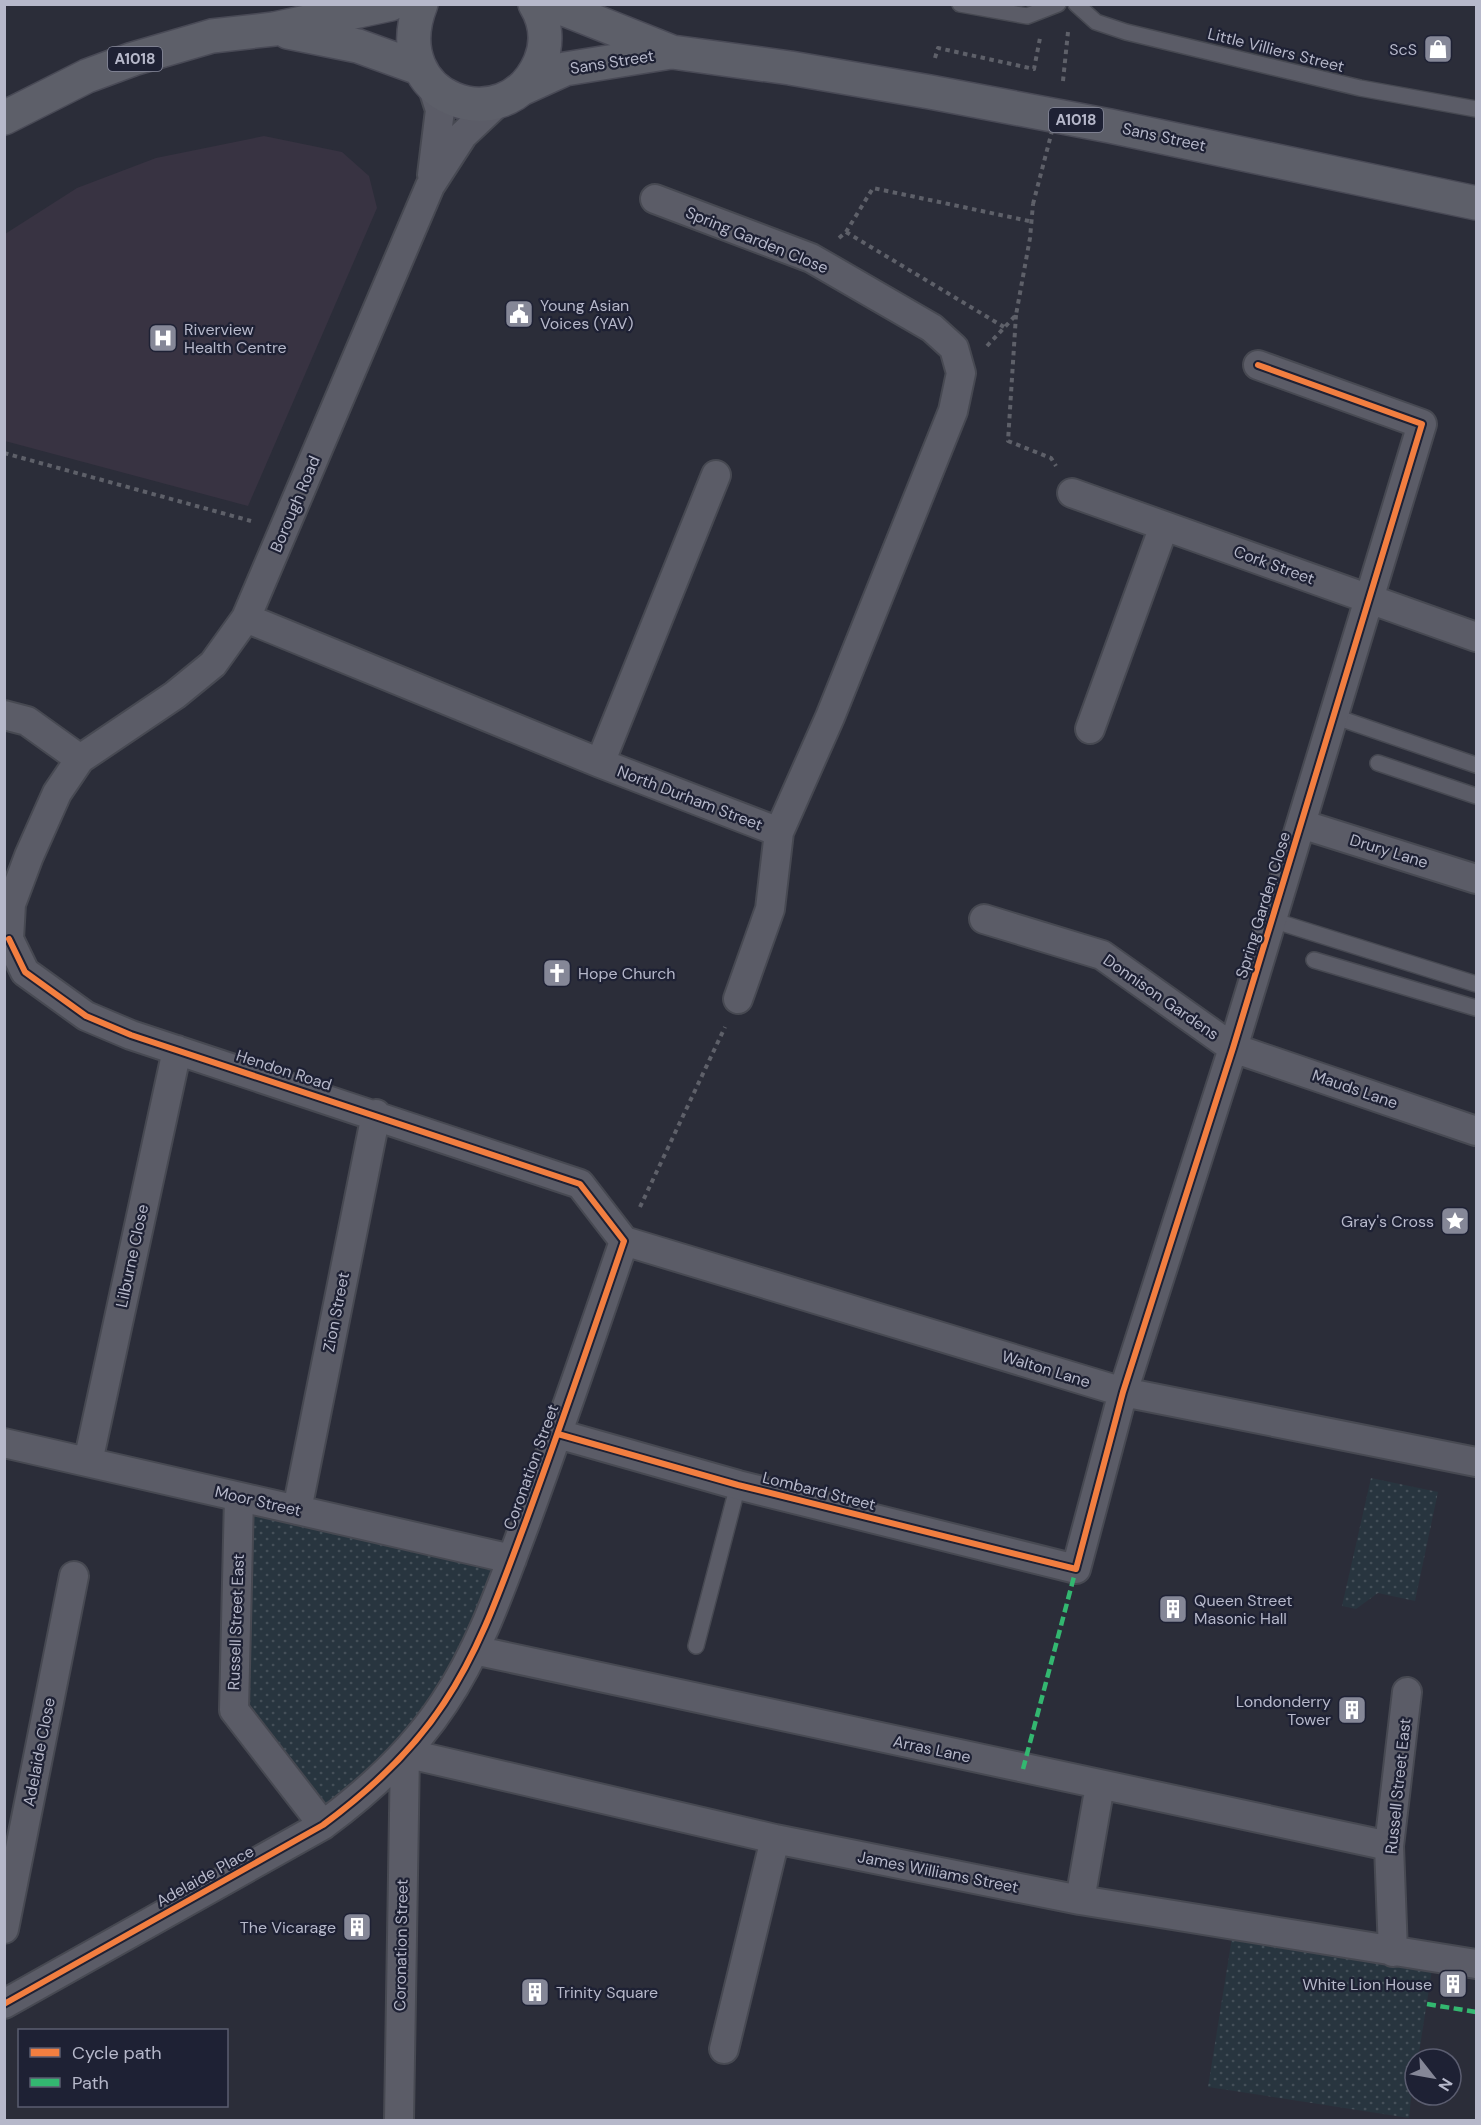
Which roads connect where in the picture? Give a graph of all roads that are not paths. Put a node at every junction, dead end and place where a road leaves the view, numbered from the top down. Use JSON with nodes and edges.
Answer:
{"nodes":[{"id":1,"x":391,"y":4,"type":"edge"},
{"id":2,"x":421,"y":4,"type":"edge"},
{"id":3,"x":535,"y":4,"type":"edge"},
{"id":4,"x":551,"y":4,"type":"edge"},
{"id":5,"x":960,"y":4,"type":"edge"},
{"id":6,"x":1076,"y":4,"type":"edge"},
{"id":7,"x":1052,"y":7,"type":"edge"},
{"id":8,"x":274,"y":29,"type":"junction"},
{"id":9,"x":672,"y":52,"type":"junction"},
{"id":10,"x":425,"y":77,"type":"junction"},
{"id":11,"x":510,"y":95,"type":"junction"},
{"id":12,"x":1476,"y":109,"type":"edge"},
{"id":13,"x":4,"y":118,"type":"edge"},
{"id":14,"x":430,"y":186,"type":"junction"},
{"id":15,"x":655,"y":199,"type":"dead end"},
{"id":16,"x":1476,"y":203,"type":"edge"},
{"id":17,"x":1258,"y":365,"type":"dead end"},
{"id":18,"x":953,"y":411,"type":"joint"},
{"id":19,"x":716,"y":475,"type":"dead end"},
{"id":20,"x":1072,"y":493,"type":"road end"},
{"id":21,"x":1164,"y":526,"type":"junction"},
{"id":22,"x":1369,"y":599,"type":"junction"},
{"id":23,"x":246,"y":618,"type":"junction"},
{"id":24,"x":1476,"y":637,"type":"edge"},
{"id":25,"x":4,"y":715,"type":"edge"},
{"id":26,"x":1333,"y":716,"type":"junction"},
{"id":27,"x":1090,"y":729,"type":"dead end"},
{"id":28,"x":80,"y":759,"type":"junction"},
{"id":29,"x":600,"y":763,"type":"junction"},
{"id":30,"x":1378,"y":763,"type":"dead end"},
{"id":31,"x":1476,"y":765,"type":"edge"},
{"id":32,"x":1476,"y":796,"type":"edge"},
{"id":33,"x":1301,"y":824,"type":"junction"},
{"id":34,"x":779,"y":832,"type":"junction"},
{"id":35,"x":1476,"y":879,"type":"edge"},
{"id":36,"x":984,"y":919,"type":"dead end"},
{"id":37,"x":1272,"y":920,"type":"junction"},
{"id":38,"x":6,"y":942,"type":"edge"},
{"id":39,"x":1314,"y":960,"type":"dead end"},
{"id":40,"x":1476,"y":984,"type":"edge"},
{"id":41,"x":738,"y":999,"type":"road end"},
{"id":42,"x":1476,"y":1008,"type":"edge"},
{"id":43,"x":1233,"y":1048,"type":"junction"},
{"id":44,"x":177,"y":1050,"type":"junction"},
{"id":45,"x":376,"y":1114,"type":"junction"},
{"id":46,"x":1476,"y":1131,"type":"edge"},
{"id":47,"x":624,"y":1241,"type":"junction"},
{"id":48,"x":1124,"y":1392,"type":"junction"},
{"id":49,"x":558,"y":1434,"type":"junction"},
{"id":50,"x":4,"y":1443,"type":"edge"},
{"id":51,"x":88,"y":1462,"type":"junction"},
{"id":52,"x":1476,"y":1462,"type":"edge"},
{"id":53,"x":738,"y":1485,"type":"junction"},
{"id":54,"x":239,"y":1497,"type":"junction"},
{"id":55,"x":297,"y":1510,"type":"junction"},
{"id":56,"x":512,"y":1559,"type":"junction"},
{"id":57,"x":1076,"y":1569,"type":"joint"},
{"id":58,"x":74,"y":1576,"type":"dead end"},
{"id":59,"x":696,"y":1646,"type":"dead end"},
{"id":60,"x":474,"y":1650,"type":"junction"},
{"id":61,"x":1407,"y":1692,"type":"dead end"},
{"id":62,"x":405,"y":1753,"type":"junction"},
{"id":63,"x":1100,"y":1785,"type":"junction"},
{"id":64,"x":323,"y":1825,"type":"junction"},
{"id":65,"x":775,"y":1839,"type":"junction"},
{"id":66,"x":1389,"y":1846,"type":"junction"},
{"id":67,"x":1080,"y":1900,"type":"junction"},
{"id":68,"x":4,"y":1929,"type":"edge"},
{"id":69,"x":1393,"y":1952,"type":"junction"},
{"id":70,"x":1476,"y":1964,"type":"edge"},
{"id":71,"x":4,"y":2004,"type":"edge"},
{"id":72,"x":724,"y":2049,"type":"dead end"},
{"id":73,"x":399,"y":2121,"type":"edge"}],
"edges":[{"from":1,"to":8,"type":"main road","number":"A1018"},
{"from":2,"to":10,"type":"main road"},
{"from":3,"to":11,"type":"main road"},
{"from":4,"to":9,"type":"main road","name":"Sans Street","number":"A1018"},
{"from":5,"to":7,"type":"lane"},
{"from":6,"to":12,"type":"lane","name":"Little Villiers Street"},
{"from":8,"to":10,"type":"main road","number":"A1018"},
{"from":8,"to":13,"type":"main road","number":"A1018"},
{"from":9,"to":11,"type":"main road","name":"Sans Street","number":"A1018"},
{"from":9,"to":16,"type":"main road","name":"Sans Street","number":"A1018"},
{"from":10,"to":11,"type":"main road","name":"Sans Street"},
{"from":10,"to":14,"type":"street","name":"Borough Road"},
{"from":11,"to":14,"type":"street","name":"Borough Road"},
{"from":14,"to":23,"type":"street","name":"Borough Road"},
{"from":15,"to":18,"type":"street","name":"Spring Garden Close"},
{"from":17,"to":22,"type":"street","name":"Spring Garden Close"},
{"from":18,"to":34,"type":"street","name":"North Durham Street"},
{"from":19,"to":29,"type":"street"},
{"from":20,"to":21,"type":"street","name":"Cork Street"},
{"from":21,"to":22,"type":"street","name":"Cork Street"},
{"from":21,"to":27,"type":"street"},
{"from":22,"to":24,"type":"street","name":"Cork Street"},
{"from":22,"to":26,"type":"street","name":"Spring Garden Close"},
{"from":23,"to":28,"type":"street","name":"Borough Road"},
{"from":23,"to":29,"type":"street","name":"North Durham Street"},
{"from":25,"to":28,"type":"street"},
{"from":26,"to":31,"type":"lane"},
{"from":26,"to":33,"type":"street","name":"Spring Garden Close"},
{"from":28,"to":38,"type":"street"},
{"from":29,"to":34,"type":"street","name":"North Durham Street"},
{"from":30,"to":32,"type":"lane"},
{"from":33,"to":35,"type":"street","name":"Drury Lane"},
{"from":33,"to":37,"type":"street","name":"Spring Garden Close"},
{"from":34,"to":41,"type":"street"},
{"from":36,"to":43,"type":"street","name":"Donnison Gardens"},
{"from":37,"to":40,"type":"lane"},
{"from":37,"to":43,"type":"street","name":"Spring Garden Close"},
{"from":38,"to":44,"type":"street","name":"Hendon Road"},
{"from":39,"to":42,"type":"lane"},
{"from":43,"to":46,"type":"street","name":"Mauds Lane"},
{"from":43,"to":48,"type":"street","name":"Spring Garden Close"},
{"from":44,"to":45,"type":"street","name":"Hendon Road"},
{"from":44,"to":51,"type":"street","name":"Lilburne Close"},
{"from":45,"to":47,"type":"street","name":"Hendon Road"},
{"from":45,"to":55,"type":"street","name":"Zion Street"},
{"from":47,"to":48,"type":"street","name":"Walton Lane"},
{"from":47,"to":49,"type":"street","name":"Coronation Street"},
{"from":48,"to":52,"type":"street","name":"Walton Lane"},
{"from":48,"to":57,"type":"street","name":"Spring Garden Close"},
{"from":49,"to":53,"type":"street","name":"Lombard Street"},
{"from":49,"to":56,"type":"street","name":"Coronation Street"},
{"from":50,"to":51,"type":"street","name":"Moor Street"},
{"from":51,"to":54,"type":"street","name":"Moor Street"},
{"from":53,"to":57,"type":"street","name":"Lombard Street"},
{"from":53,"to":59,"type":"lane"},
{"from":54,"to":55,"type":"street","name":"Moor Street"},
{"from":54,"to":64,"type":"street","name":"Russell Street East"},
{"from":55,"to":56,"type":"street","name":"Moor Street"},
{"from":56,"to":60,"type":"street","name":"Coronation Street"},
{"from":58,"to":68,"type":"street","name":"Adelaide Close"},
{"from":60,"to":62,"type":"street","name":"Coronation Street"},
{"from":60,"to":63,"type":"street","name":"Arras Lane"},
{"from":61,"to":66,"type":"street","name":"Russell Street East"},
{"from":62,"to":64,"type":"street","name":"Adelaide Place"},
{"from":62,"to":65,"type":"street","name":"James Williams Street"},
{"from":62,"to":73,"type":"street","name":"Coronation Street"},
{"from":63,"to":66,"type":"street","name":"Arras Lane"},
{"from":63,"to":67,"type":"street"},
{"from":64,"to":71,"type":"street","name":"Adelaide Place"},
{"from":65,"to":67,"type":"street","name":"James Williams Street"},
{"from":65,"to":72,"type":"street"},
{"from":66,"to":69,"type":"street","name":"Russell Street East"},
{"from":67,"to":69,"type":"street","name":"James Williams Street"},
{"from":69,"to":70,"type":"street","name":"James Williams Street"}]}
